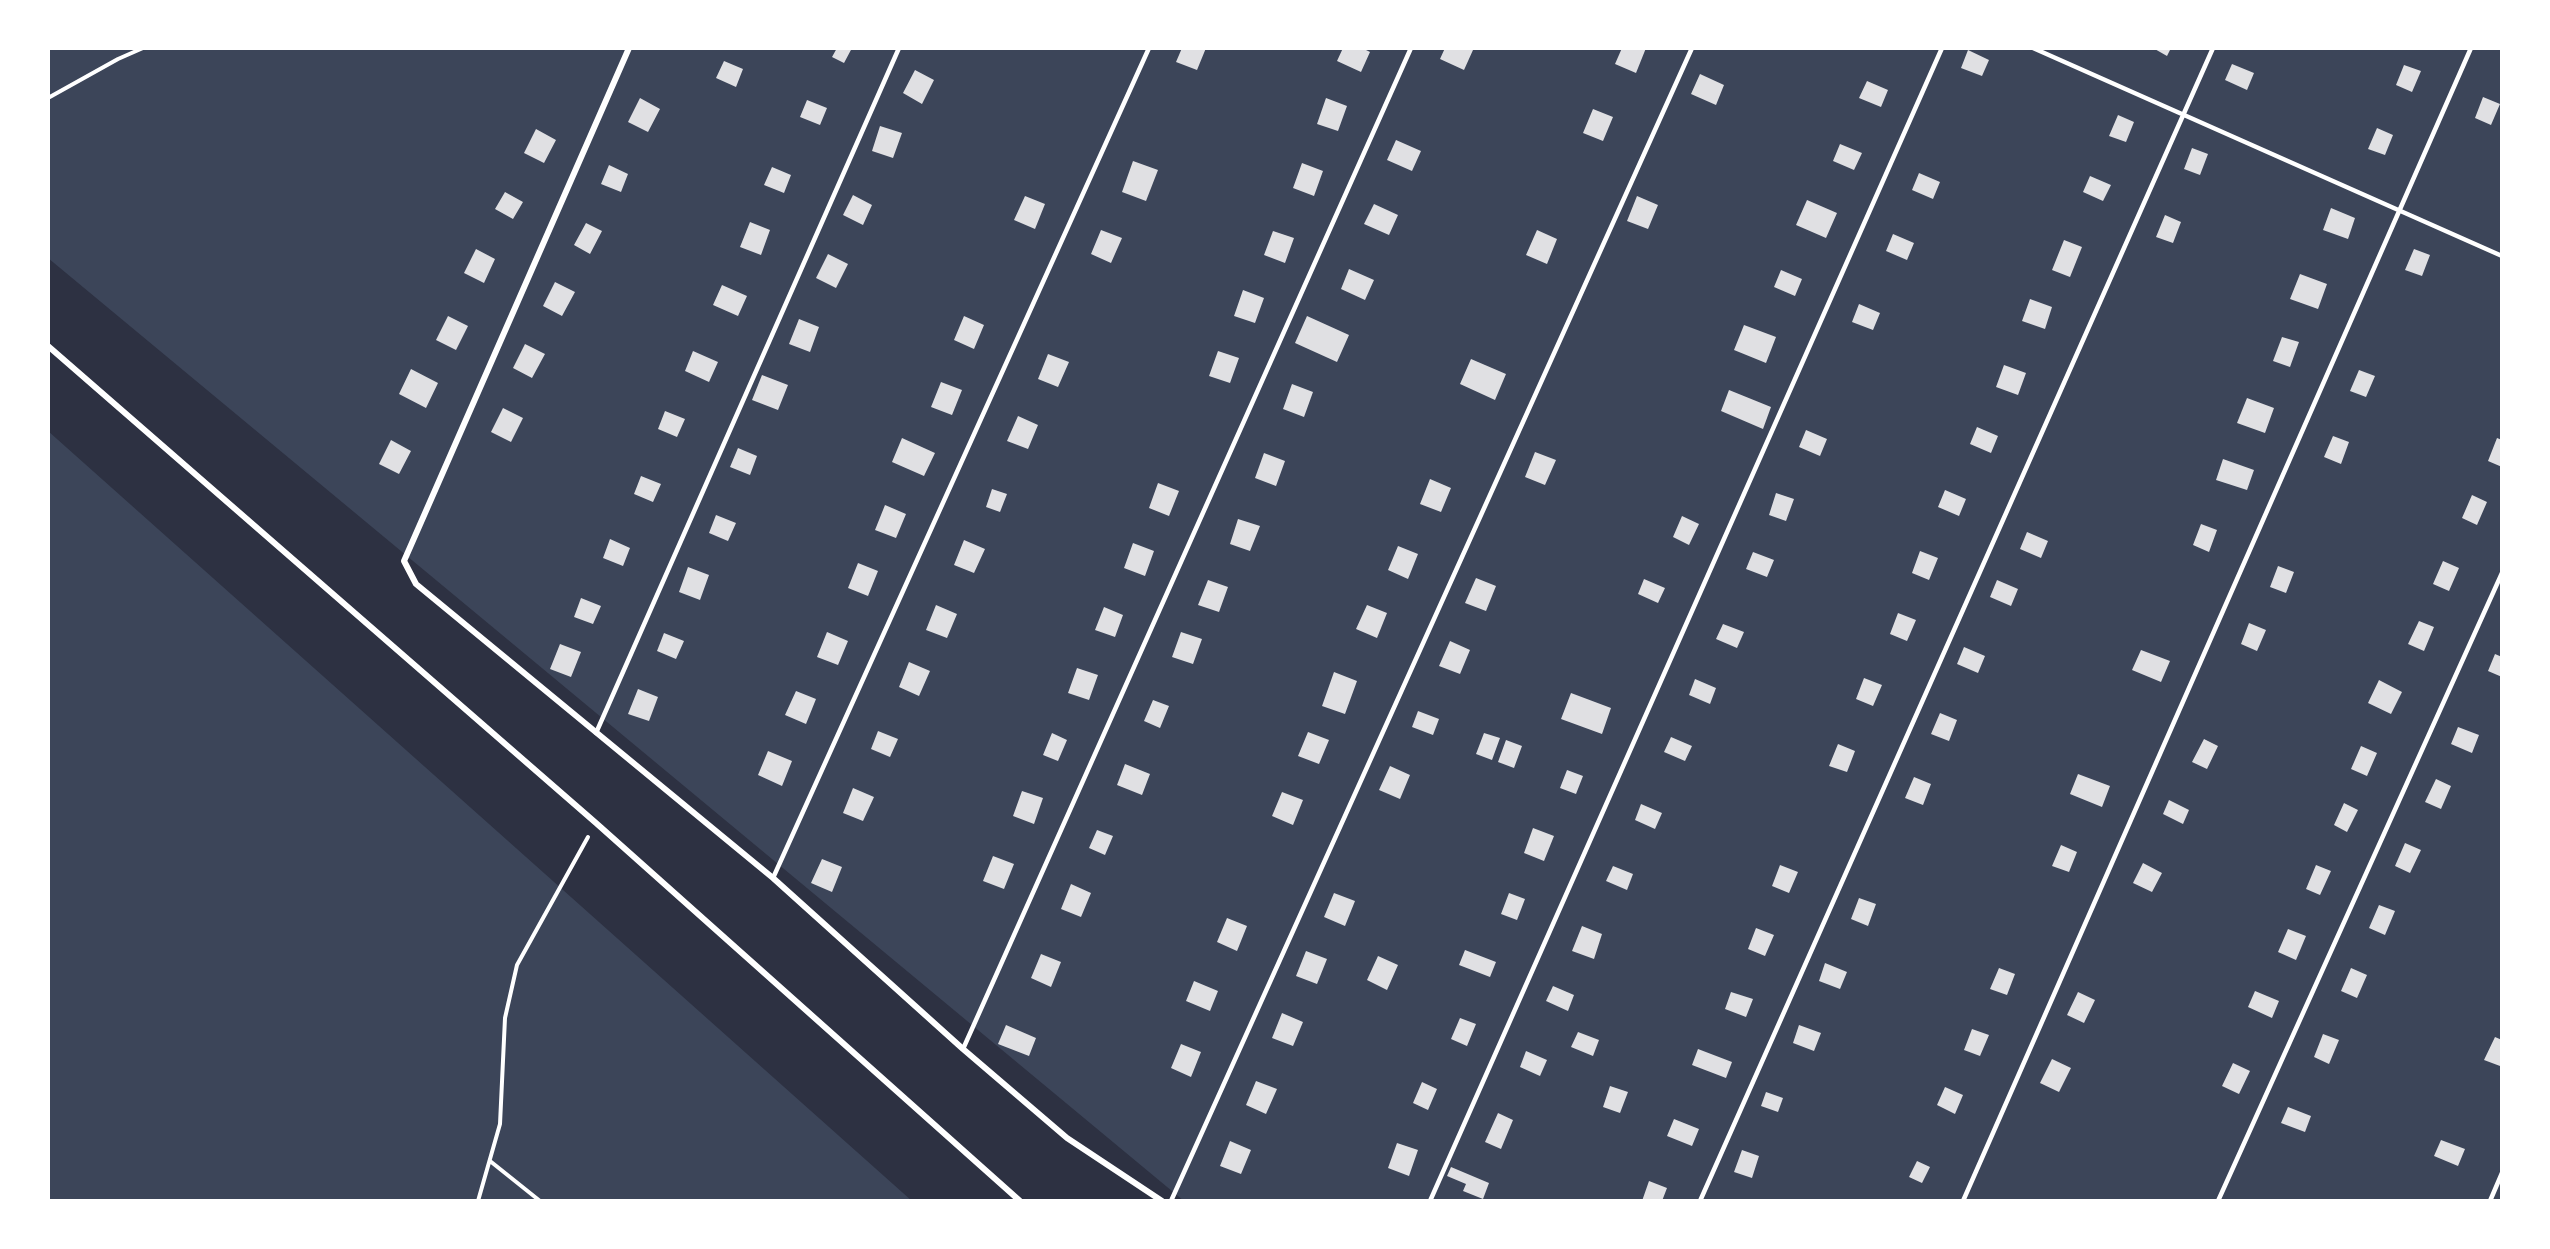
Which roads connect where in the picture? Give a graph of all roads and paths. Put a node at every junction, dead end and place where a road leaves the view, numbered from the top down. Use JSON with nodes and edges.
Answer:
{"nodes":[{"id":1,"x":143,"y":48,"type":"edge"},
{"id":2,"x":629,"y":48,"type":"edge"},
{"id":3,"x":899,"y":48,"type":"edge"},
{"id":4,"x":1149,"y":48,"type":"edge"},
{"id":5,"x":1411,"y":48,"type":"edge"},
{"id":6,"x":1692,"y":48,"type":"edge"},
{"id":7,"x":1942,"y":48,"type":"edge"},
{"id":8,"x":2034,"y":48,"type":"edge"},
{"id":9,"x":2213,"y":48,"type":"edge"},
{"id":10,"x":2471,"y":48,"type":"edge"},
{"id":11,"x":48,"y":98,"type":"edge"},
{"id":12,"x":2183,"y":115,"type":"junction"},
{"id":13,"x":2399,"y":211,"type":"junction"},
{"id":14,"x":2502,"y":256,"type":"edge"},
{"id":15,"x":48,"y":346,"type":"edge"},
{"id":16,"x":2502,"y":573,"type":"edge"},
{"id":17,"x":596,"y":733,"type":"junction"},
{"id":18,"x":596,"y":823,"type":"junction"},
{"id":19,"x":773,"y":878,"type":"junction"},
{"id":20,"x":963,"y":1049,"type":"junction"},
{"id":21,"x":490,"y":1161,"type":"junction"},
{"id":22,"x":2502,"y":1173,"type":"edge"},
{"id":23,"x":478,"y":1201,"type":"edge"},
{"id":24,"x":540,"y":1201,"type":"edge"},
{"id":25,"x":1020,"y":1201,"type":"edge"},
{"id":26,"x":1162,"y":1201,"type":"edge"},
{"id":27,"x":1171,"y":1201,"type":"edge"},
{"id":28,"x":1430,"y":1201,"type":"edge"},
{"id":29,"x":1700,"y":1201,"type":"edge"},
{"id":30,"x":1963,"y":1201,"type":"edge"},
{"id":31,"x":2218,"y":1201,"type":"edge"},
{"id":32,"x":2490,"y":1201,"type":"edge"}],
"edges":[{"from":1,"to":11,"type":"path"},
{"from":2,"to":17,"type":"street"},
{"from":3,"to":17,"type":"lane"},
{"from":4,"to":19,"type":"lane"},
{"from":5,"to":20,"type":"lane"},
{"from":6,"to":27,"type":"lane"},
{"from":7,"to":28,"type":"lane"},
{"from":8,"to":12,"type":"lane"},
{"from":9,"to":12,"type":"lane"},
{"from":10,"to":13,"type":"lane"},
{"from":12,"to":13,"type":"lane"},
{"from":12,"to":29,"type":"lane"},
{"from":13,"to":14,"type":"lane"},
{"from":13,"to":30,"type":"lane"},
{"from":15,"to":18,"type":"street"},
{"from":16,"to":31,"type":"lane"},
{"from":17,"to":19,"type":"street"},
{"from":18,"to":21,"type":"path"},
{"from":18,"to":25,"type":"street"},
{"from":19,"to":20,"type":"street"},
{"from":20,"to":26,"type":"street"},
{"from":21,"to":23,"type":"path"},
{"from":21,"to":24,"type":"path"},
{"from":22,"to":32,"type":"lane"}]}
